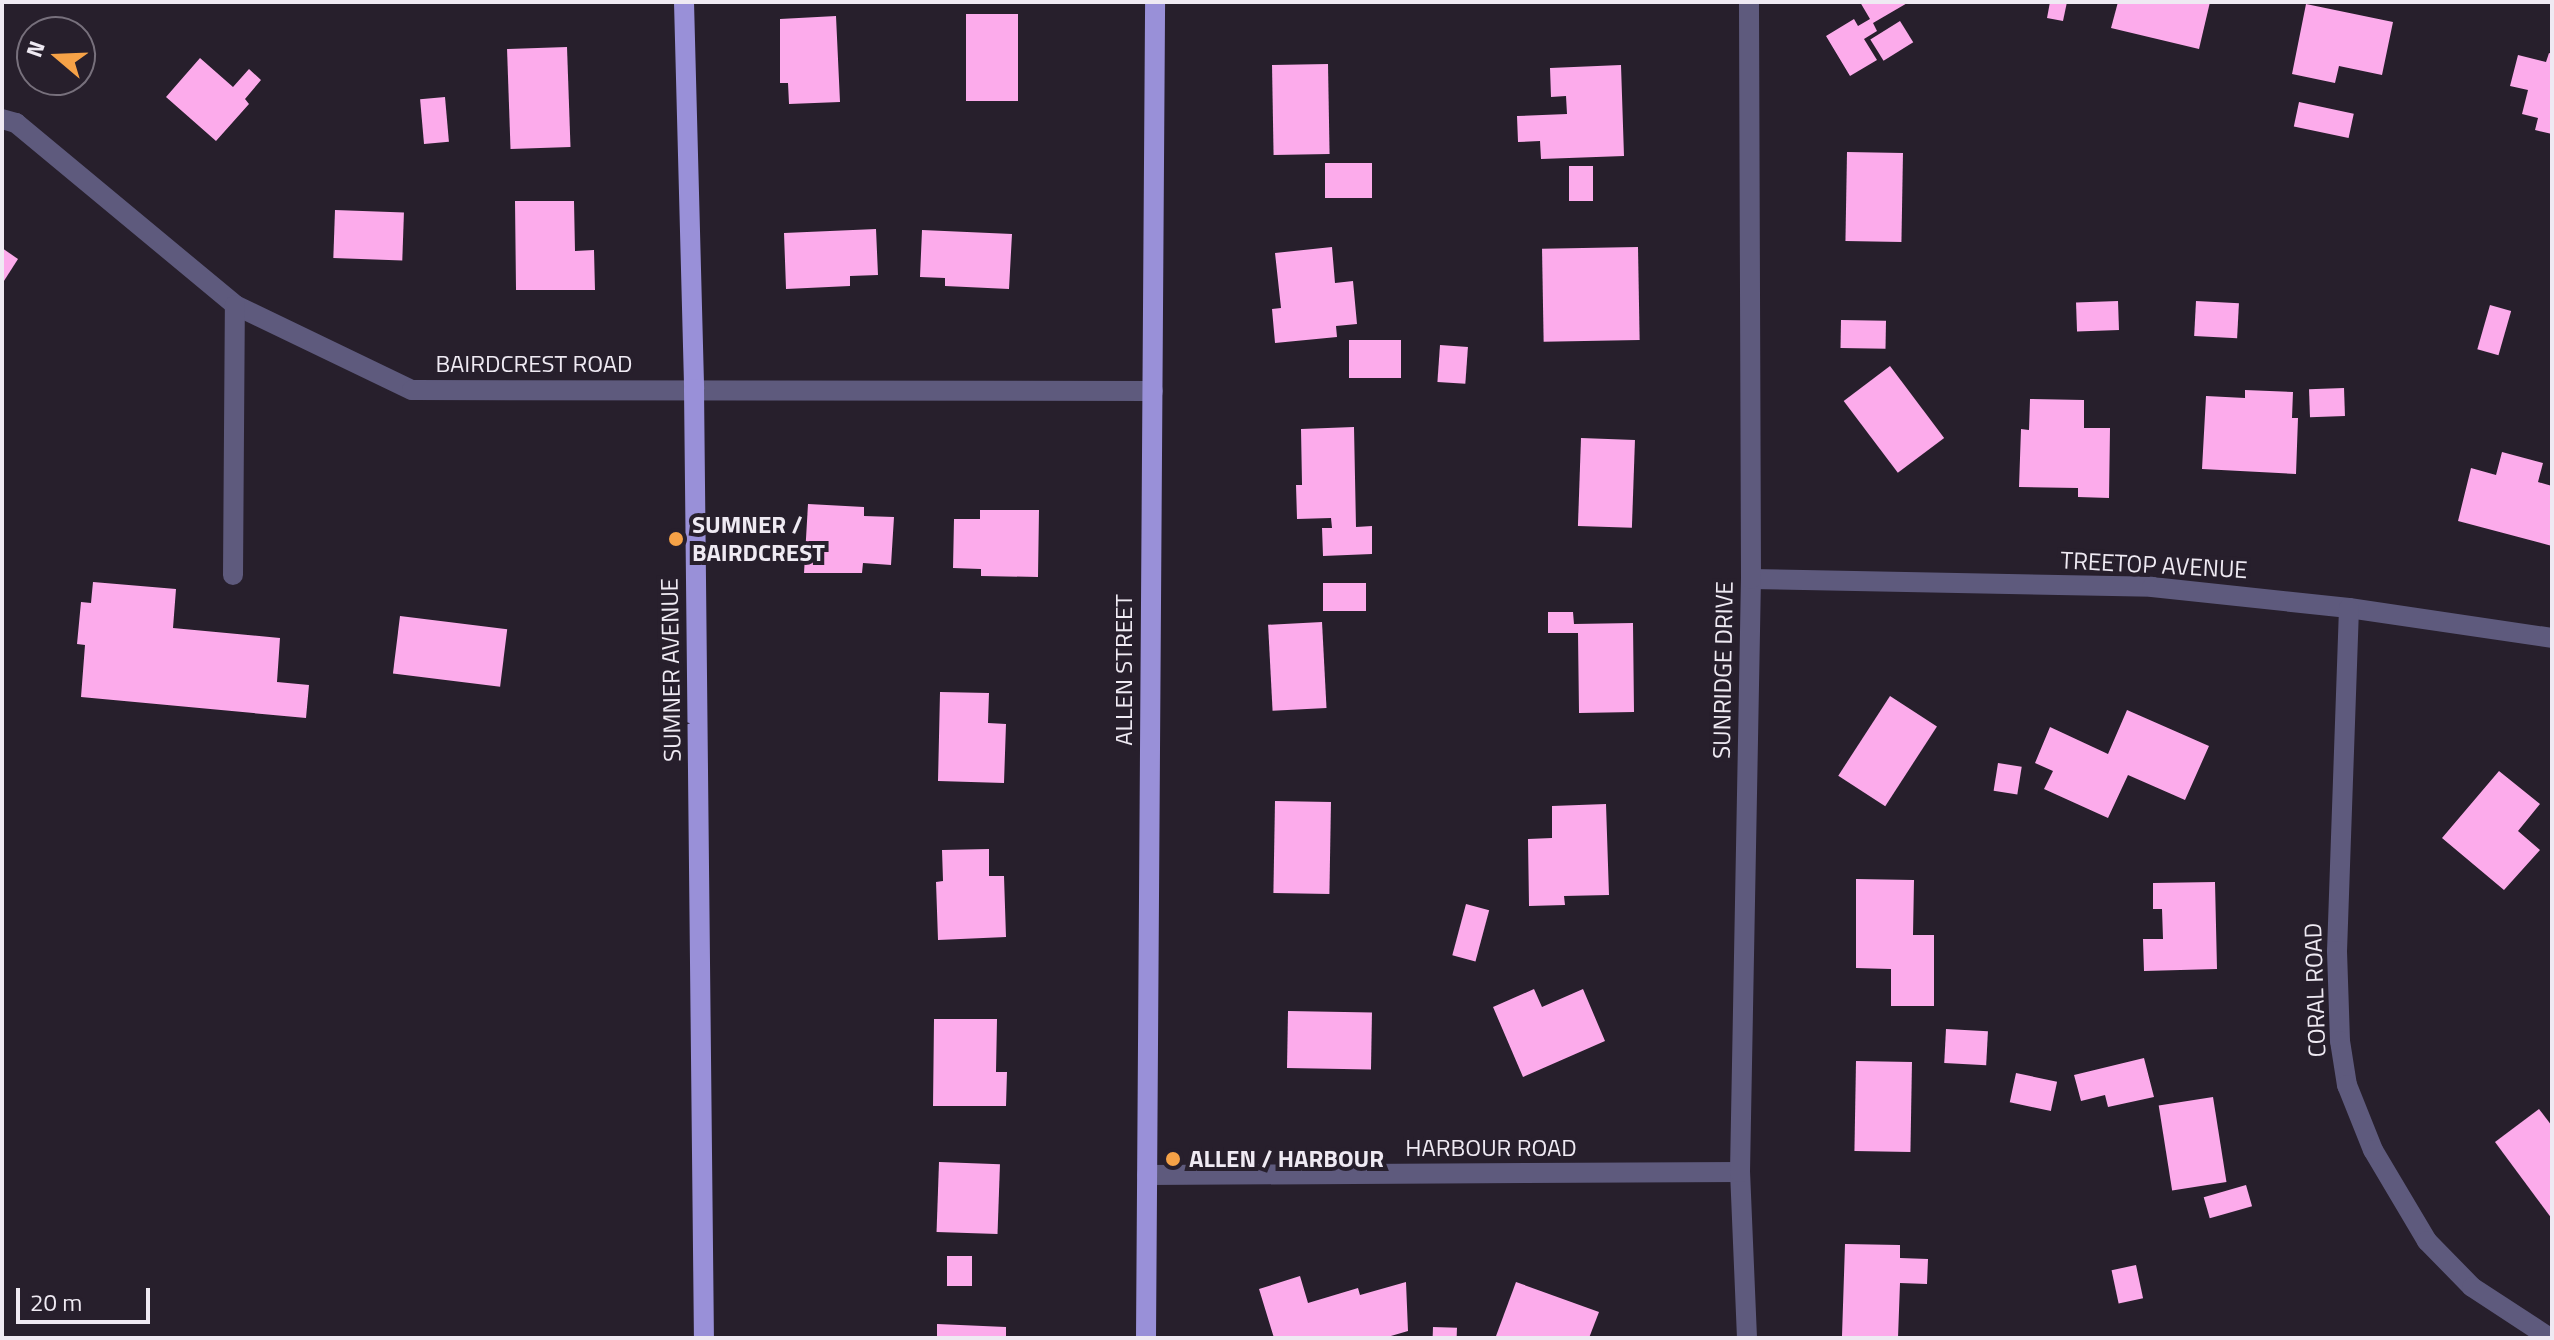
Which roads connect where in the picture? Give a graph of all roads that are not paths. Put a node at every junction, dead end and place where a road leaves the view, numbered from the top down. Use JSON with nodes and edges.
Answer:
{"nodes":[{"id":1,"x":684,"y":2,"type":"edge"},
{"id":2,"x":1155,"y":2,"type":"edge"},
{"id":3,"x":1749,"y":2,"type":"edge"},
{"id":4,"x":2,"y":119,"type":"edge"},
{"id":5,"x":235,"y":305,"type":"junction"},
{"id":6,"x":694,"y":389,"type":"junction"},
{"id":7,"x":1153,"y":391,"type":"junction"},
{"id":8,"x":233,"y":575,"type":"dead end"},
{"id":9,"x":1751,"y":579,"type":"junction"},
{"id":10,"x":2349,"y":608,"type":"junction"},
{"id":11,"x":2552,"y":638,"type":"edge"},
{"id":12,"x":1740,"y":1172,"type":"junction"},
{"id":13,"x":1147,"y":1175,"type":"junction"},
{"id":14,"x":704,"y":1338,"type":"edge"},
{"id":15,"x":1146,"y":1338,"type":"edge"},
{"id":16,"x":1747,"y":1338,"type":"edge"},
{"id":17,"x":2550,"y":1338,"type":"edge"}],
"edges":[{"from":1,"to":6,"type":"main road","name":"SUMNER AVENUE"},
{"from":2,"to":7,"type":"main road","name":"ALLEN STREET"},
{"from":3,"to":9,"type":"street","name":"SUNRIDGE DRIVE"},
{"from":4,"to":5,"type":"street","name":"BAIRDCREST ROAD"},
{"from":5,"to":6,"type":"street","name":"BAIRDCREST ROAD"},
{"from":5,"to":8,"type":"street"},
{"from":6,"to":7,"type":"street","name":"BAIRDCREST ROAD"},
{"from":6,"to":14,"type":"main road","name":"SUMNER AVENUE"},
{"from":7,"to":13,"type":"main road","name":"ALLEN STREET"},
{"from":9,"to":10,"type":"street","name":"TREETOP AVENUE"},
{"from":9,"to":12,"type":"street","name":"SUNRIDGE DRIVE"},
{"from":10,"to":11,"type":"street","name":"TREETOP AVENUE"},
{"from":10,"to":17,"type":"street","name":"CORAL ROAD"},
{"from":12,"to":13,"type":"street","name":"HARBOUR ROAD"},
{"from":12,"to":16,"type":"street","name":"SUNRIDGE DRIVE"},
{"from":13,"to":15,"type":"main road","name":"ALLEN STREET"}]}
